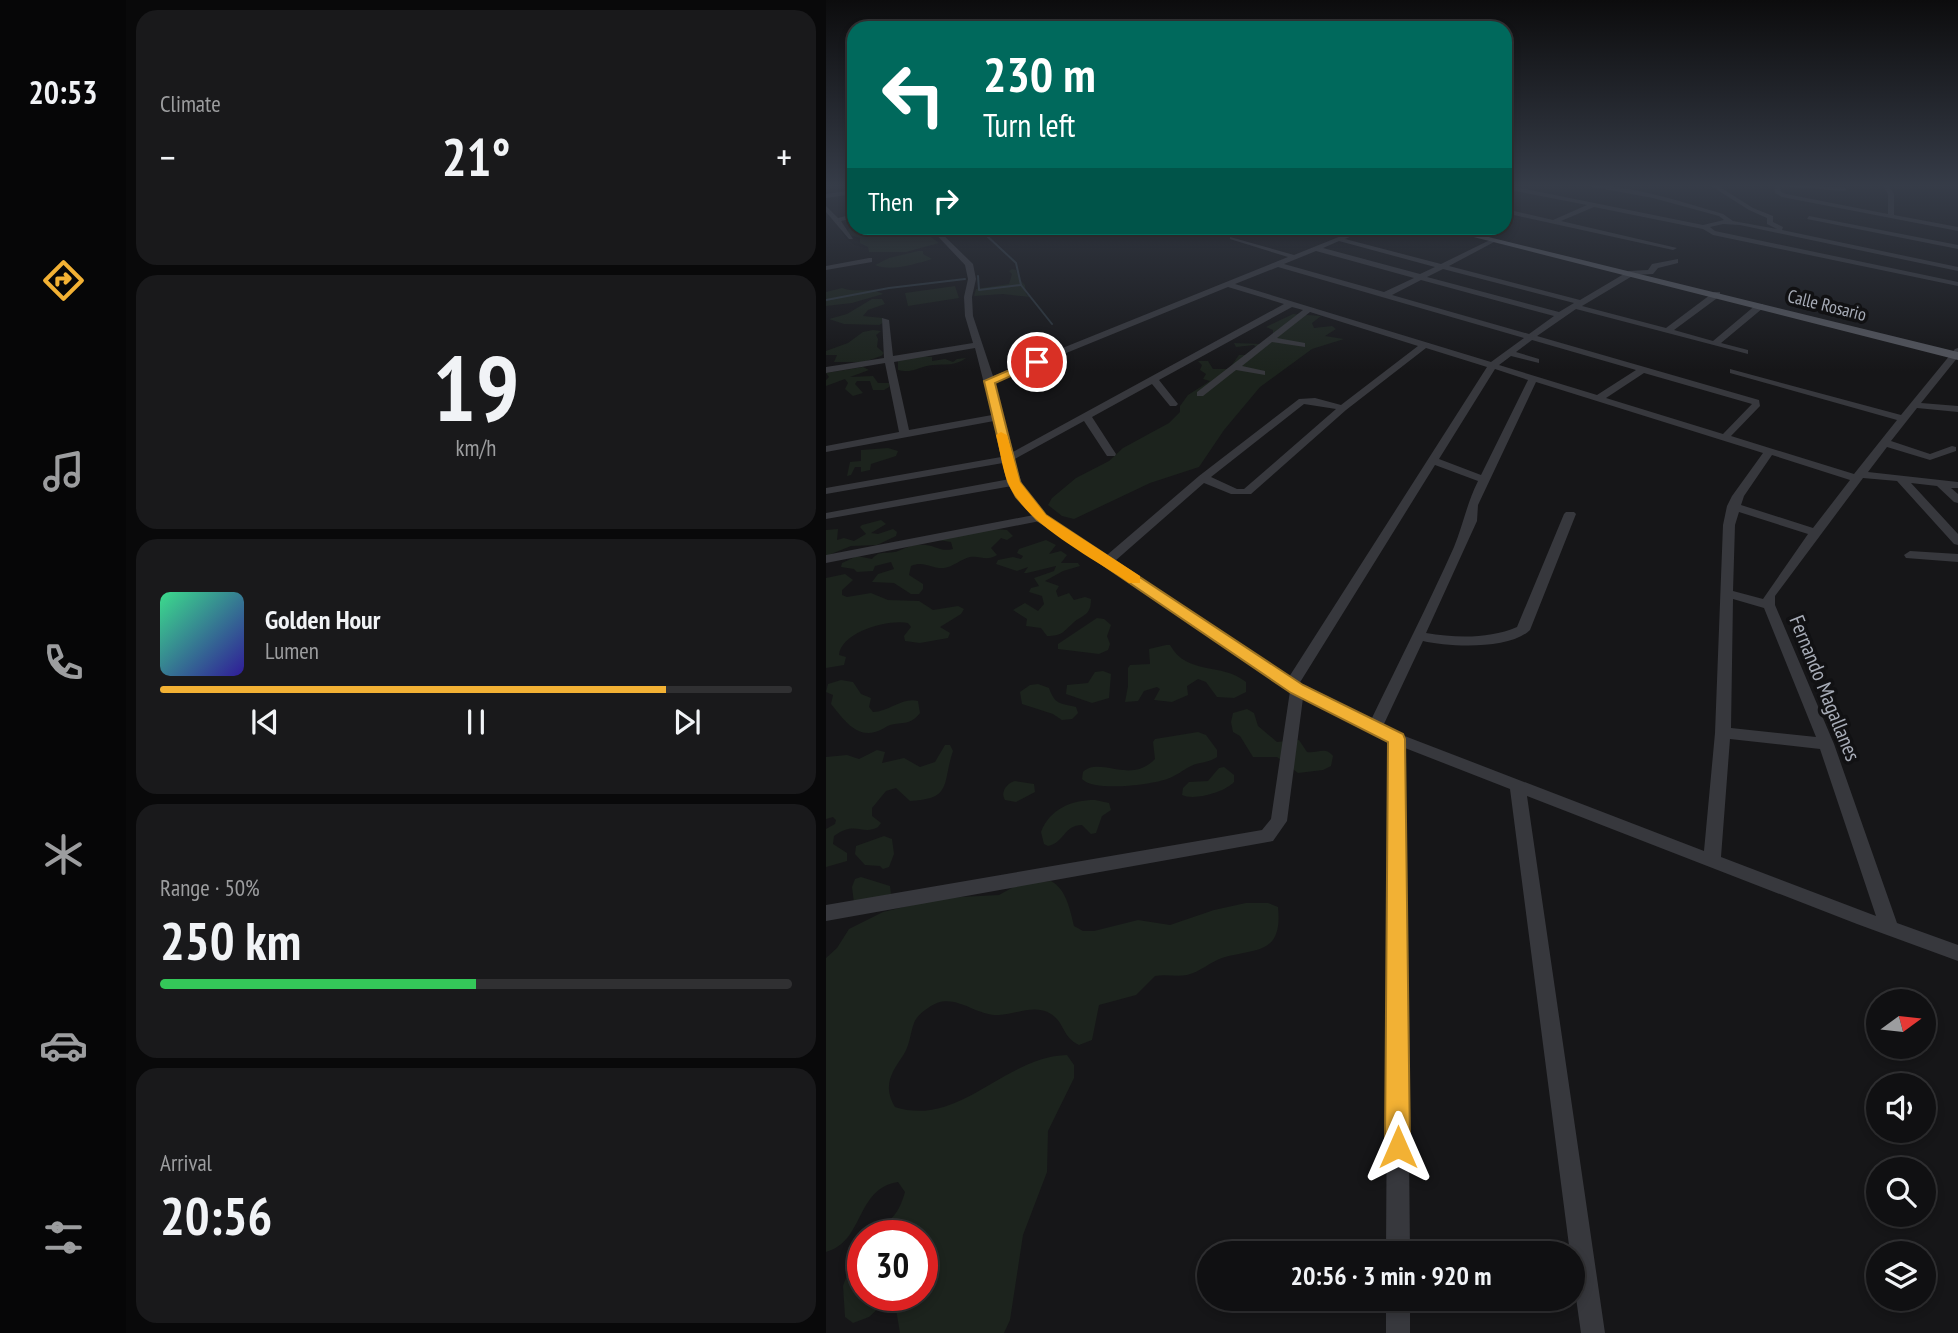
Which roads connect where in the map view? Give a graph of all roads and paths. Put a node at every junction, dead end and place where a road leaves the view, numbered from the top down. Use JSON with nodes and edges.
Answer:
{"nodes":[{"id":1,"x":951,"y":246,"type":"edge"},
{"id":2,"x":1259,"y":246,"type":"edge"},
{"id":3,"x":1319,"y":246,"type":"edge"},
{"id":4,"x":1366,"y":246,"type":"edge"},
{"id":5,"x":1482,"y":246,"type":"edge"},
{"id":6,"x":1520,"y":246,"type":"edge"},
{"id":7,"x":1665,"y":246,"type":"edge"},
{"id":8,"x":1774,"y":246,"type":"edge"},
{"id":9,"x":1853,"y":246,"type":"edge"},
{"id":10,"x":1892,"y":246,"type":"edge"},
{"id":11,"x":1314,"y":248,"type":"junction"},
{"id":12,"x":1673,"y":248,"type":"dead end"},
{"id":13,"x":1884,"y":253,"type":"junction"},
{"id":14,"x":1294,"y":257,"type":"junction"},
{"id":15,"x":1958,"y":258,"type":"edge"},
{"id":16,"x":869,"y":260,"type":"dead end"},
{"id":17,"x":1675,"y":261,"type":"dead end"},
{"id":18,"x":1277,"y":264,"type":"junction"},
{"id":19,"x":1442,"y":266,"type":"junction"},
{"id":20,"x":1870,"y":266,"type":"junction"},
{"id":21,"x":826,"y":268,"type":"edge"},
{"id":22,"x":1954,"y":268,"type":"edge"},
{"id":23,"x":1632,"y":273,"type":"junction"},
{"id":24,"x":1420,"y":277,"type":"junction"},
{"id":25,"x":1938,"y":280,"type":"junction"},
{"id":26,"x":1227,"y":284,"type":"junction"},
{"id":27,"x":1958,"y":284,"type":"edge"},
{"id":28,"x":1385,"y":295,"type":"junction"},
{"id":29,"x":1717,"y":295,"type":"junction"},
{"id":30,"x":1291,"y":304,"type":"junction"},
{"id":31,"x":1580,"y":305,"type":"junction"},
{"id":32,"x":1760,"y":306,"type":"junction"},
{"id":33,"x":1309,"y":309,"type":"junction"},
{"id":34,"x":1560,"y":315,"type":"junction"},
{"id":35,"x":885,"y":320,"type":"dead end"},
{"id":36,"x":1668,"y":331,"type":"junction"},
{"id":37,"x":1270,"y":339,"type":"junction"},
{"id":38,"x":1528,"y":340,"type":"junction"},
{"id":39,"x":1715,"y":343,"type":"junction"},
{"id":40,"x":979,"y":345,"type":"junction"},
{"id":41,"x":1302,"y":345,"type":"dead end"},
{"id":42,"x":1424,"y":345,"type":"junction"},
{"id":43,"x":1549,"y":351,"type":"dead end"},
{"id":44,"x":1745,"y":352,"type":"dead end"},
{"id":45,"x":1235,"y":353,"type":"dead end"},
{"id":46,"x":1511,"y":353,"type":"junction"},
{"id":47,"x":1957,"y":354,"type":"edge"},
{"id":48,"x":1245,"y":357,"type":"junction"},
{"id":49,"x":889,"y":360,"type":"junction"},
{"id":50,"x":1536,"y":361,"type":"dead end"},
{"id":51,"x":1233,"y":366,"type":"junction"},
{"id":52,"x":1493,"y":366,"type":"junction"},
{"id":53,"x":1644,"y":369,"type":"junction"},
{"id":54,"x":826,"y":370,"type":"edge"},
{"id":55,"x":1733,"y":371,"type":"dead end"},
{"id":56,"x":1262,"y":373,"type":"dead end"},
{"id":57,"x":1533,"y":378,"type":"junction"},
{"id":58,"x":1154,"y":380,"type":"junction"},
{"id":59,"x":990,"y":381,"type":"junction"},
{"id":60,"x":1199,"y":394,"type":"dead end"},
{"id":61,"x":1599,"y":398,"type":"junction"},
{"id":62,"x":1173,"y":404,"type":"dead end"},
{"id":63,"x":1917,"y":405,"type":"junction"},
{"id":64,"x":1343,"y":408,"type":"junction"},
{"id":65,"x":1958,"y":409,"type":"edge"},
{"id":66,"x":997,"y":417,"type":"junction"},
{"id":67,"x":1087,"y":417,"type":"junction"},
{"id":68,"x":1905,"y":419,"type":"junction"},
{"id":69,"x":905,"y":435,"type":"junction"},
{"id":70,"x":1725,"y":437,"type":"junction"},
{"id":71,"x":1886,"y":443,"type":"junction"},
{"id":72,"x":826,"y":449,"type":"edge"},
{"id":73,"x":1952,"y":449,"type":"dead end"},
{"id":74,"x":1770,"y":451,"type":"junction"},
{"id":75,"x":1111,"y":454,"type":"dead end"},
{"id":76,"x":1007,"y":459,"type":"junction"},
{"id":77,"x":1433,"y":460,"type":"junction"},
{"id":78,"x":1858,"y":476,"type":"junction"},
{"id":79,"x":1203,"y":478,"type":"junction"},
{"id":80,"x":1901,"y":479,"type":"junction"},
{"id":81,"x":1484,"y":480,"type":"junction"},
{"id":82,"x":1014,"y":482,"type":"junction"},
{"id":83,"x":1940,"y":483,"type":"junction"},
{"id":84,"x":1958,"y":485,"type":"edge"},
{"id":85,"x":826,"y":491,"type":"edge"},
{"id":86,"x":1958,"y":500,"type":"edge"},
{"id":87,"x":1733,"y":506,"type":"junction"},
{"id":88,"x":1570,"y":514,"type":"dead end"},
{"id":89,"x":826,"y":516,"type":"edge"},
{"id":90,"x":1042,"y":517,"type":"junction"},
{"id":91,"x":1815,"y":532,"type":"junction"},
{"id":92,"x":1958,"y":541,"type":"edge"},
{"id":93,"x":1910,"y":555,"type":"dead end"},
{"id":94,"x":1958,"y":558,"type":"edge"},
{"id":95,"x":826,"y":559,"type":"edge"},
{"id":96,"x":1108,"y":561,"type":"junction"},
{"id":97,"x":1728,"y":593,"type":"junction"},
{"id":98,"x":1769,"y":605,"type":"junction"},
{"id":99,"x":1419,"y":636,"type":"junction"},
{"id":100,"x":1294,"y":687,"type":"junction"},
{"id":101,"x":1375,"y":727,"type":"junction"},
{"id":102,"x":1723,"y":733,"type":"junction"},
{"id":103,"x":1397,"y":739,"type":"junction"},
{"id":104,"x":1826,"y":744,"type":"junction"},
{"id":105,"x":1517,"y":785,"type":"junction"},
{"id":106,"x":1713,"y":861,"type":"junction"},
{"id":107,"x":826,"y":913,"type":"edge"},
{"id":108,"x":1890,"y":929,"type":"junction"},
{"id":109,"x":1958,"y":953,"type":"edge"},
{"id":110,"x":1398,"y":1241,"type":"edge"},
{"id":111,"x":1398,"y":1311,"type":"edge"},
{"id":112,"x":1398,"y":1333,"type":"edge"},
{"id":113,"x":1593,"y":1333,"type":"edge"}],
"edges":[{"from":1,"to":40,"type":"street"},
{"from":2,"to":14,"type":"street"},
{"from":3,"to":11,"type":"street"},
{"from":4,"to":19,"type":"street"},
{"from":5,"to":19,"type":"street"},
{"from":6,"to":23,"type":"main road","name":"Calle Rosario"},
{"from":7,"to":12,"type":"street"},
{"from":8,"to":20,"type":"street"},
{"from":9,"to":13,"type":"street"},
{"from":10,"to":13,"type":"street"},
{"from":11,"to":14,"type":"street"},
{"from":11,"to":24,"type":"street"},
{"from":13,"to":20,"type":"street"},
{"from":13,"to":22,"type":"street"},
{"from":14,"to":18,"type":"street"},
{"from":15,"to":22,"type":"street"},
{"from":16,"to":21,"type":"street"},
{"from":17,"to":23,"type":"street"},
{"from":18,"to":26,"type":"street"},
{"from":18,"to":28,"type":"street"},
{"from":19,"to":24,"type":"street"},
{"from":19,"to":31,"type":"street"},
{"from":20,"to":25,"type":"street"},
{"from":22,"to":25,"type":"street"},
{"from":23,"to":29,"type":"main road","name":"Calle Rosario"},
{"from":23,"to":31,"type":"street"},
{"from":24,"to":28,"type":"street"},
{"from":24,"to":34,"type":"street"},
{"from":25,"to":27,"type":"street"},
{"from":26,"to":30,"type":"street"},
{"from":26,"to":59,"type":"street"},
{"from":28,"to":38,"type":"street"},
{"from":29,"to":32,"type":"main road","name":"Calle Rosario"},
{"from":29,"to":36,"type":"street"},
{"from":30,"to":33,"type":"street"},
{"from":30,"to":58,"type":"street"},
{"from":31,"to":34,"type":"street"},
{"from":31,"to":36,"type":"street"},
{"from":32,"to":39,"type":"street"},
{"from":32,"to":47,"type":"main road","name":"Calle Rosario"},
{"from":33,"to":37,"type":"street"},
{"from":33,"to":42,"type":"street"},
{"from":34,"to":38,"type":"street"},
{"from":35,"to":49,"type":"street"},
{"from":36,"to":39,"type":"street"},
{"from":37,"to":41,"type":"street"},
{"from":37,"to":48,"type":"street"},
{"from":38,"to":43,"type":"street"},
{"from":38,"to":46,"type":"street"},
{"from":38,"to":53,"type":"street"},
{"from":39,"to":44,"type":"street"},
{"from":40,"to":49,"type":"street"},
{"from":40,"to":59,"type":"street"},
{"from":42,"to":52,"type":"street"},
{"from":42,"to":64,"type":"street"},
{"from":45,"to":48,"type":"street"},
{"from":46,"to":50,"type":"street"},
{"from":46,"to":52,"type":"street"},
{"from":47,"to":63,"type":"street","name":"Fernando Magallanes"},
{"from":48,"to":51,"type":"street"},
{"from":49,"to":54,"type":"street"},
{"from":49,"to":69,"type":"street"},
{"from":51,"to":56,"type":"street"},
{"from":51,"to":60,"type":"street"},
{"from":52,"to":57,"type":"street"},
{"from":52,"to":77,"type":"street"},
{"from":53,"to":61,"type":"street"},
{"from":53,"to":70,"type":"street"},
{"from":55,"to":68,"type":"street"},
{"from":57,"to":61,"type":"street"},
{"from":57,"to":81,"type":"street"},
{"from":58,"to":62,"type":"street"},
{"from":58,"to":67,"type":"street"},
{"from":59,"to":66,"type":"street"},
{"from":61,"to":70,"type":"street"},
{"from":63,"to":65,"type":"street"},
{"from":63,"to":68,"type":"street","name":"Fernando Magallanes"},
{"from":64,"to":79,"type":"street"},
{"from":64,"to":79,"type":"street"},
{"from":66,"to":69,"type":"street"},
{"from":66,"to":76,"type":"street"},
{"from":67,"to":75,"type":"street"},
{"from":67,"to":76,"type":"street"},
{"from":68,"to":71,"type":"street","name":"Fernando Magallanes"},
{"from":69,"to":72,"type":"street"},
{"from":70,"to":74,"type":"street"},
{"from":71,"to":73,"type":"street"},
{"from":71,"to":78,"type":"street","name":"Fernando Magallanes"},
{"from":74,"to":78,"type":"street"},
{"from":74,"to":87,"type":"street"},
{"from":76,"to":82,"type":"street"},
{"from":76,"to":85,"type":"street"},
{"from":77,"to":81,"type":"street"},
{"from":77,"to":100,"type":"street"},
{"from":78,"to":80,"type":"street"},
{"from":78,"to":91,"type":"street","name":"Fernando Magallanes"},
{"from":79,"to":96,"type":"street"},
{"from":80,"to":83,"type":"street"},
{"from":80,"to":92,"type":"street"},
{"from":81,"to":99,"type":"street"},
{"from":82,"to":89,"type":"street"},
{"from":82,"to":90,"type":"street"},
{"from":83,"to":84,"type":"street"},
{"from":83,"to":86,"type":"street"},
{"from":87,"to":91,"type":"street"},
{"from":87,"to":97,"type":"street"},
{"from":88,"to":99,"type":"street"},
{"from":90,"to":95,"type":"street"},
{"from":90,"to":96,"type":"street"},
{"from":91,"to":98,"type":"street","name":"Fernando Magallanes"},
{"from":93,"to":94,"type":"street"},
{"from":96,"to":100,"type":"street"},
{"from":97,"to":98,"type":"street"},
{"from":97,"to":102,"type":"street"},
{"from":98,"to":104,"type":"street","name":"Fernando Magallanes"},
{"from":99,"to":101,"type":"street"},
{"from":100,"to":101,"type":"street"},
{"from":100,"to":107,"type":"street"},
{"from":101,"to":103,"type":"street"},
{"from":102,"to":104,"type":"street"},
{"from":102,"to":106,"type":"street"},
{"from":103,"to":105,"type":"street"},
{"from":103,"to":110,"type":"street"},
{"from":104,"to":108,"type":"street","name":"Fernando Magallanes"},
{"from":105,"to":106,"type":"street"},
{"from":105,"to":113,"type":"street"},
{"from":106,"to":108,"type":"street"},
{"from":108,"to":109,"type":"street"},
{"from":111,"to":112,"type":"street"}]}
